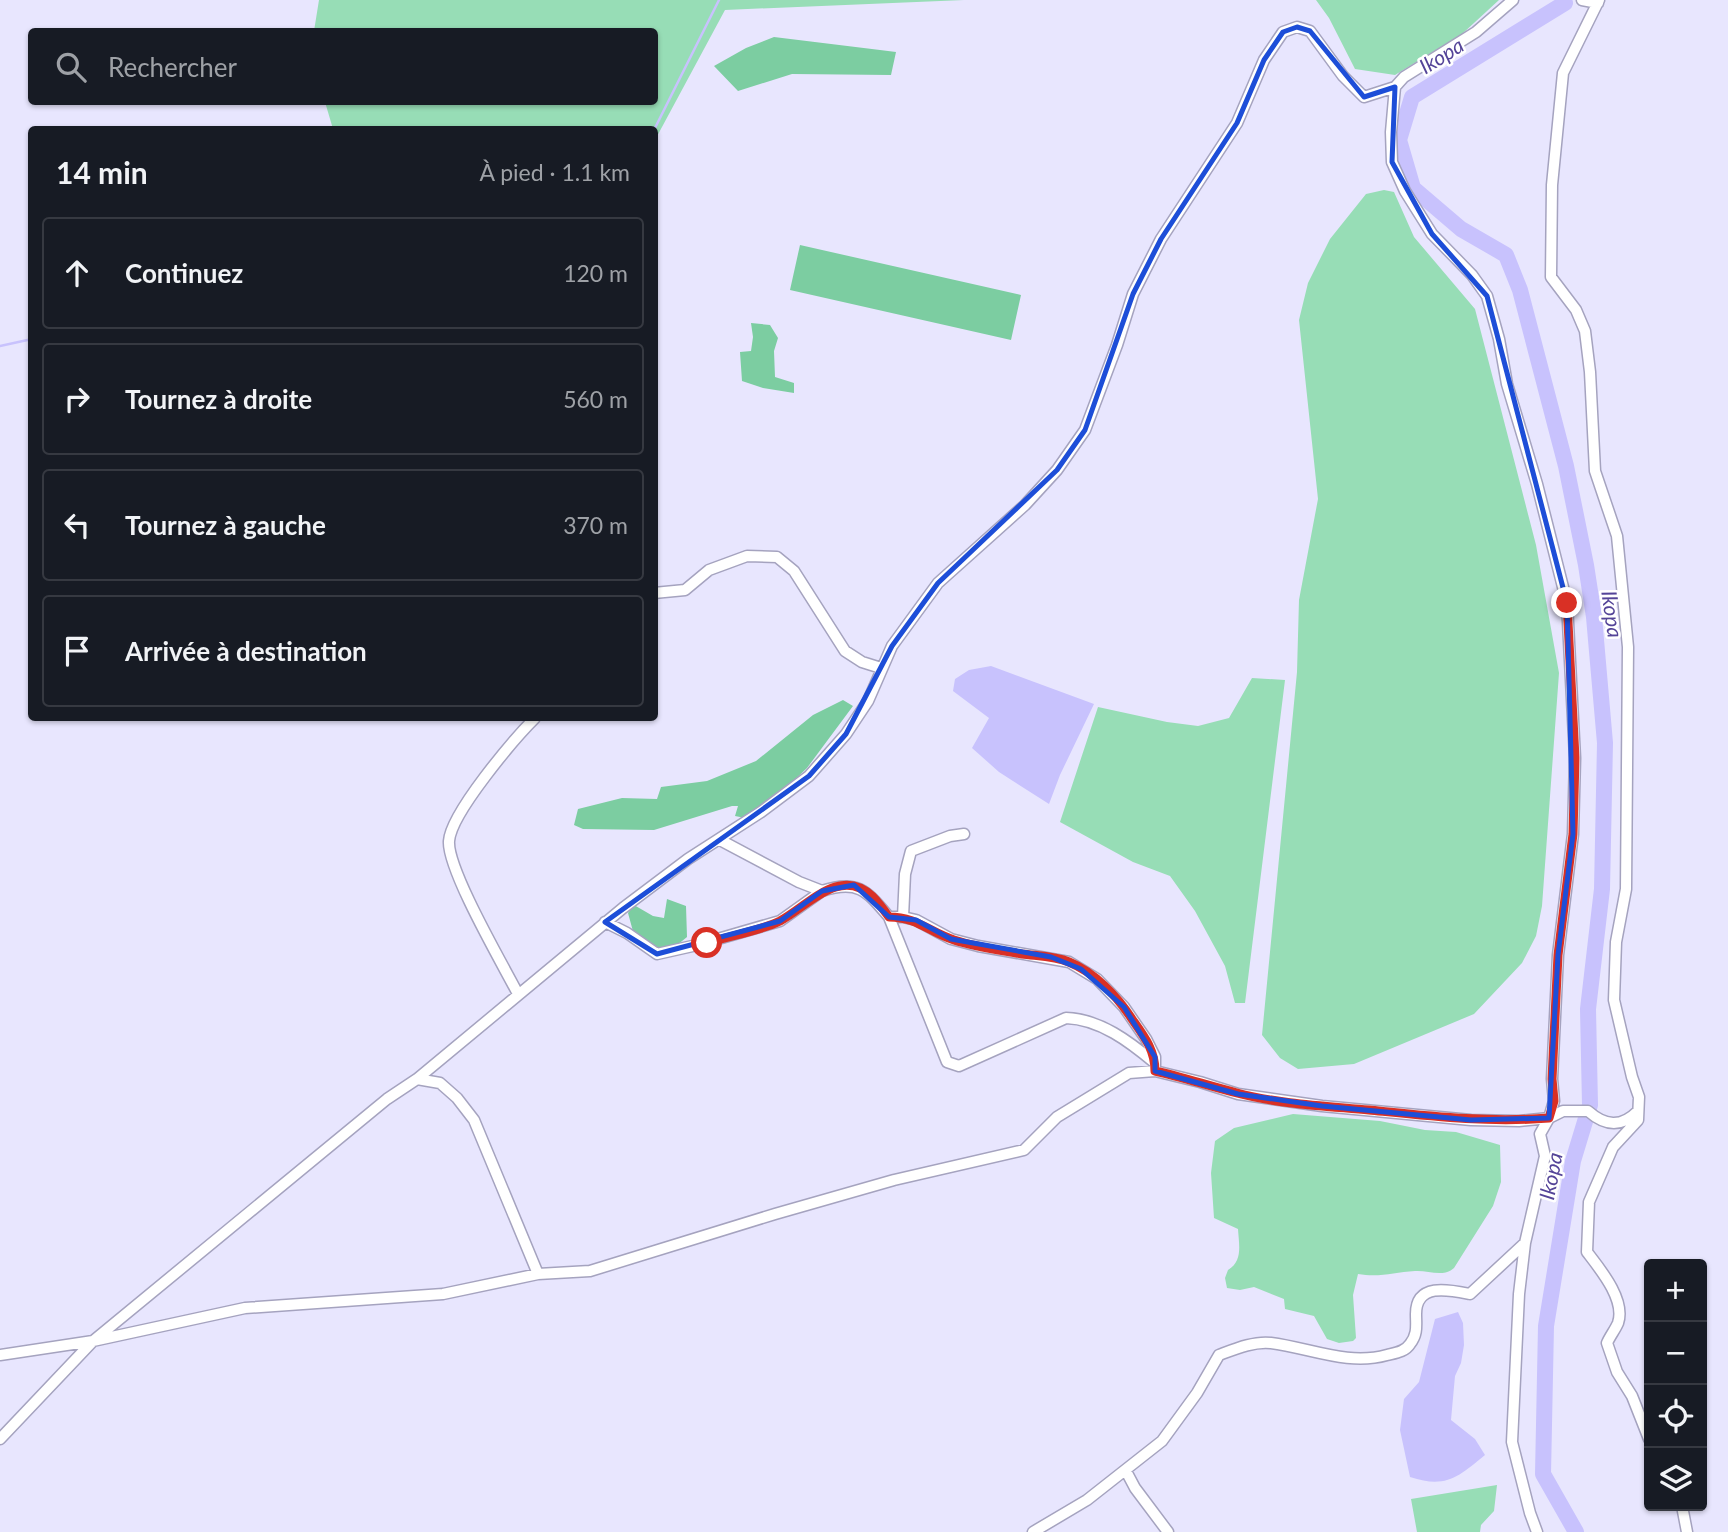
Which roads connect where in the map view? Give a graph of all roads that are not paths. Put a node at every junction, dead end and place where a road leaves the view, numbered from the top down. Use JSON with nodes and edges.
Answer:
{"nodes":[{"id":1,"x":1513,"y":0,"type":"edge"},
{"id":2,"x":1582,"y":0,"type":"edge"},
{"id":3,"x":1599,"y":2,"type":"edge"},
{"id":4,"x":1395,"y":87,"type":"junction"},
{"id":5,"x":658,"y":593,"type":"edge"},
{"id":6,"x":881,"y":668,"type":"junction"},
{"id":7,"x":532,"y":721,"type":"edge"},
{"id":8,"x":964,"y":834,"type":"dead end"},
{"id":9,"x":720,"y":840,"type":"junction"},
{"id":10,"x":822,"y":891,"type":"junction"},
{"id":11,"x":889,"y":917,"type":"junction"},
{"id":12,"x":903,"y":917,"type":"junction"},
{"id":13,"x":606,"y":922,"type":"junction"},
{"id":14,"x":518,"y":993,"type":"junction"},
{"id":15,"x":1155,"y":1067,"type":"junction"},
{"id":16,"x":417,"y":1079,"type":"junction"},
{"id":17,"x":1638,"y":1111,"type":"junction"},
{"id":18,"x":1549,"y":1118,"type":"junction"},
{"id":19,"x":1614,"y":1124,"type":"junction"},
{"id":20,"x":1621,"y":1139,"type":"junction"},
{"id":21,"x":1525,"y":1243,"type":"junction"},
{"id":22,"x":538,"y":1274,"type":"junction"},
{"id":23,"x":93,"y":1341,"type":"junction"},
{"id":24,"x":0,"y":1356,"type":"edge"},
{"id":25,"x":1644,"y":1426,"type":"edge"},
{"id":26,"x":0,"y":1439,"type":"edge"},
{"id":27,"x":1126,"y":1471,"type":"junction"},
{"id":28,"x":1683,"y":1511,"type":"edge"},
{"id":29,"x":1033,"y":1532,"type":"edge"},
{"id":30,"x":1168,"y":1532,"type":"edge"},
{"id":31,"x":1537,"y":1532,"type":"edge"},
{"id":32,"x":1688,"y":1532,"type":"edge"}],
"edges":[{"from":1,"to":4,"type":"street"},
{"from":2,"to":3,"type":"street"},
{"from":3,"to":17,"type":"street"},
{"from":4,"to":6,"type":"street"},
{"from":4,"to":18,"type":"street"},
{"from":5,"to":6,"type":"street"},
{"from":6,"to":9,"type":"street"},
{"from":7,"to":14,"type":"street"},
{"from":8,"to":12,"type":"street"},
{"from":9,"to":10,"type":"street"},
{"from":9,"to":13,"type":"street"},
{"from":10,"to":11,"type":"street"},
{"from":10,"to":13,"type":"street"},
{"from":11,"to":12,"type":"street"},
{"from":11,"to":15,"type":"street"},
{"from":12,"to":15,"type":"street"},
{"from":13,"to":14,"type":"street"},
{"from":14,"to":16,"type":"street"},
{"from":15,"to":18,"type":"street"},
{"from":15,"to":22,"type":"street"},
{"from":16,"to":22,"type":"street"},
{"from":16,"to":23,"type":"street"},
{"from":17,"to":19,"type":"street"},
{"from":17,"to":20,"type":"street"},
{"from":18,"to":19,"type":"street"},
{"from":18,"to":21,"type":"street"},
{"from":19,"to":20,"type":"street"},
{"from":20,"to":25,"type":"street"},
{"from":21,"to":27,"type":"street"},
{"from":21,"to":31,"type":"street"},
{"from":22,"to":23,"type":"street"},
{"from":23,"to":24,"type":"street"},
{"from":23,"to":26,"type":"street"},
{"from":27,"to":29,"type":"street"},
{"from":27,"to":30,"type":"street"},
{"from":28,"to":32,"type":"street"}]}
